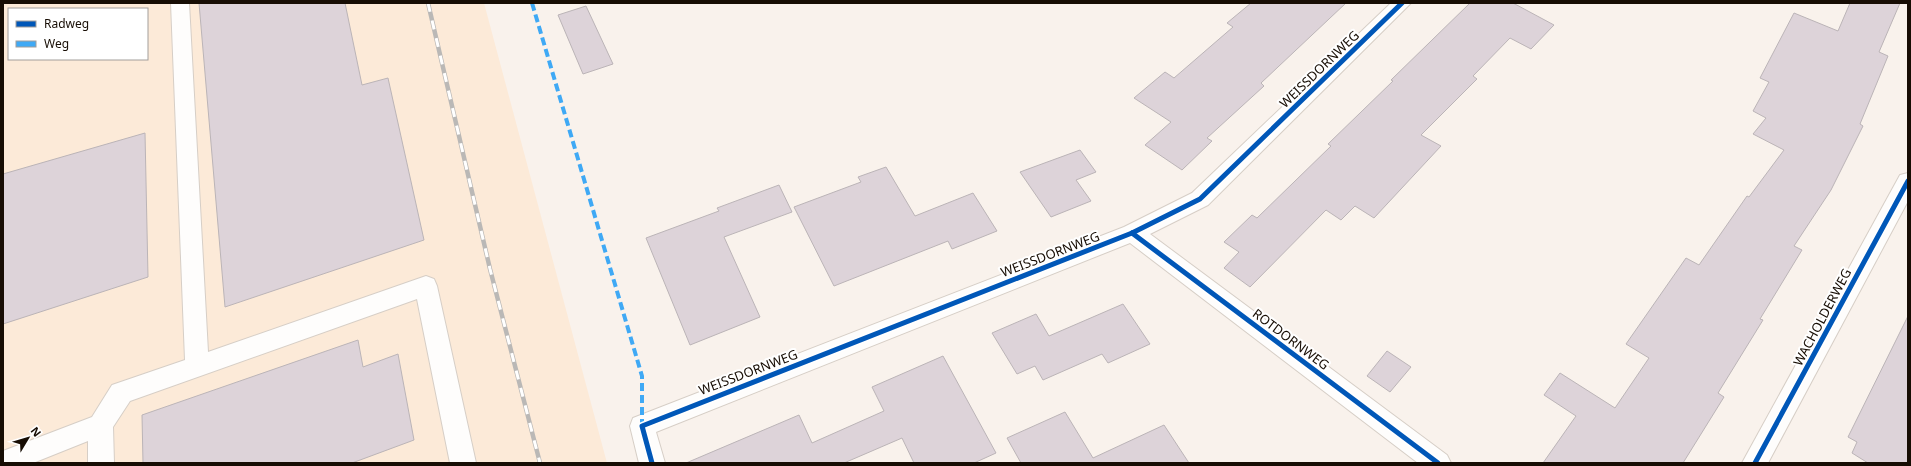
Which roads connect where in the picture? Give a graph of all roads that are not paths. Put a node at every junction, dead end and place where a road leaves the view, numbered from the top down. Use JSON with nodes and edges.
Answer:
{"nodes":[{"id":1,"x":180,"y":3,"type":"edge"},
{"id":2,"x":1402,"y":3,"type":"edge"},
{"id":3,"x":1908,"y":181,"type":"edge"},
{"id":4,"x":1132,"y":233,"type":"junction"},
{"id":5,"x":197,"y":366,"type":"junction"},
{"id":6,"x":101,"y":425,"type":"junction"},
{"id":7,"x":39,"y":456,"type":"edge"},
{"id":8,"x":3,"y":462,"type":"edge"},
{"id":9,"x":101,"y":463,"type":"edge"},
{"id":10,"x":463,"y":463,"type":"edge"},
{"id":11,"x":652,"y":463,"type":"edge"},
{"id":12,"x":1438,"y":463,"type":"edge"},
{"id":13,"x":1755,"y":463,"type":"edge"}],
"edges":[{"from":1,"to":5,"type":"street"},
{"from":2,"to":4,"type":"street","name":"WEISSDORNWEG"},
{"from":3,"to":13,"type":"street","name":"WACHOLDERWEG"},
{"from":4,"to":11,"type":"street","name":"WEISSDORNWEG"},
{"from":4,"to":12,"type":"street","name":"ROTDORNWEG"},
{"from":5,"to":6,"type":"street"},
{"from":5,"to":10,"type":"street"},
{"from":6,"to":7,"type":"street"},
{"from":6,"to":9,"type":"street"},
{"from":7,"to":8,"type":"street"}]}
